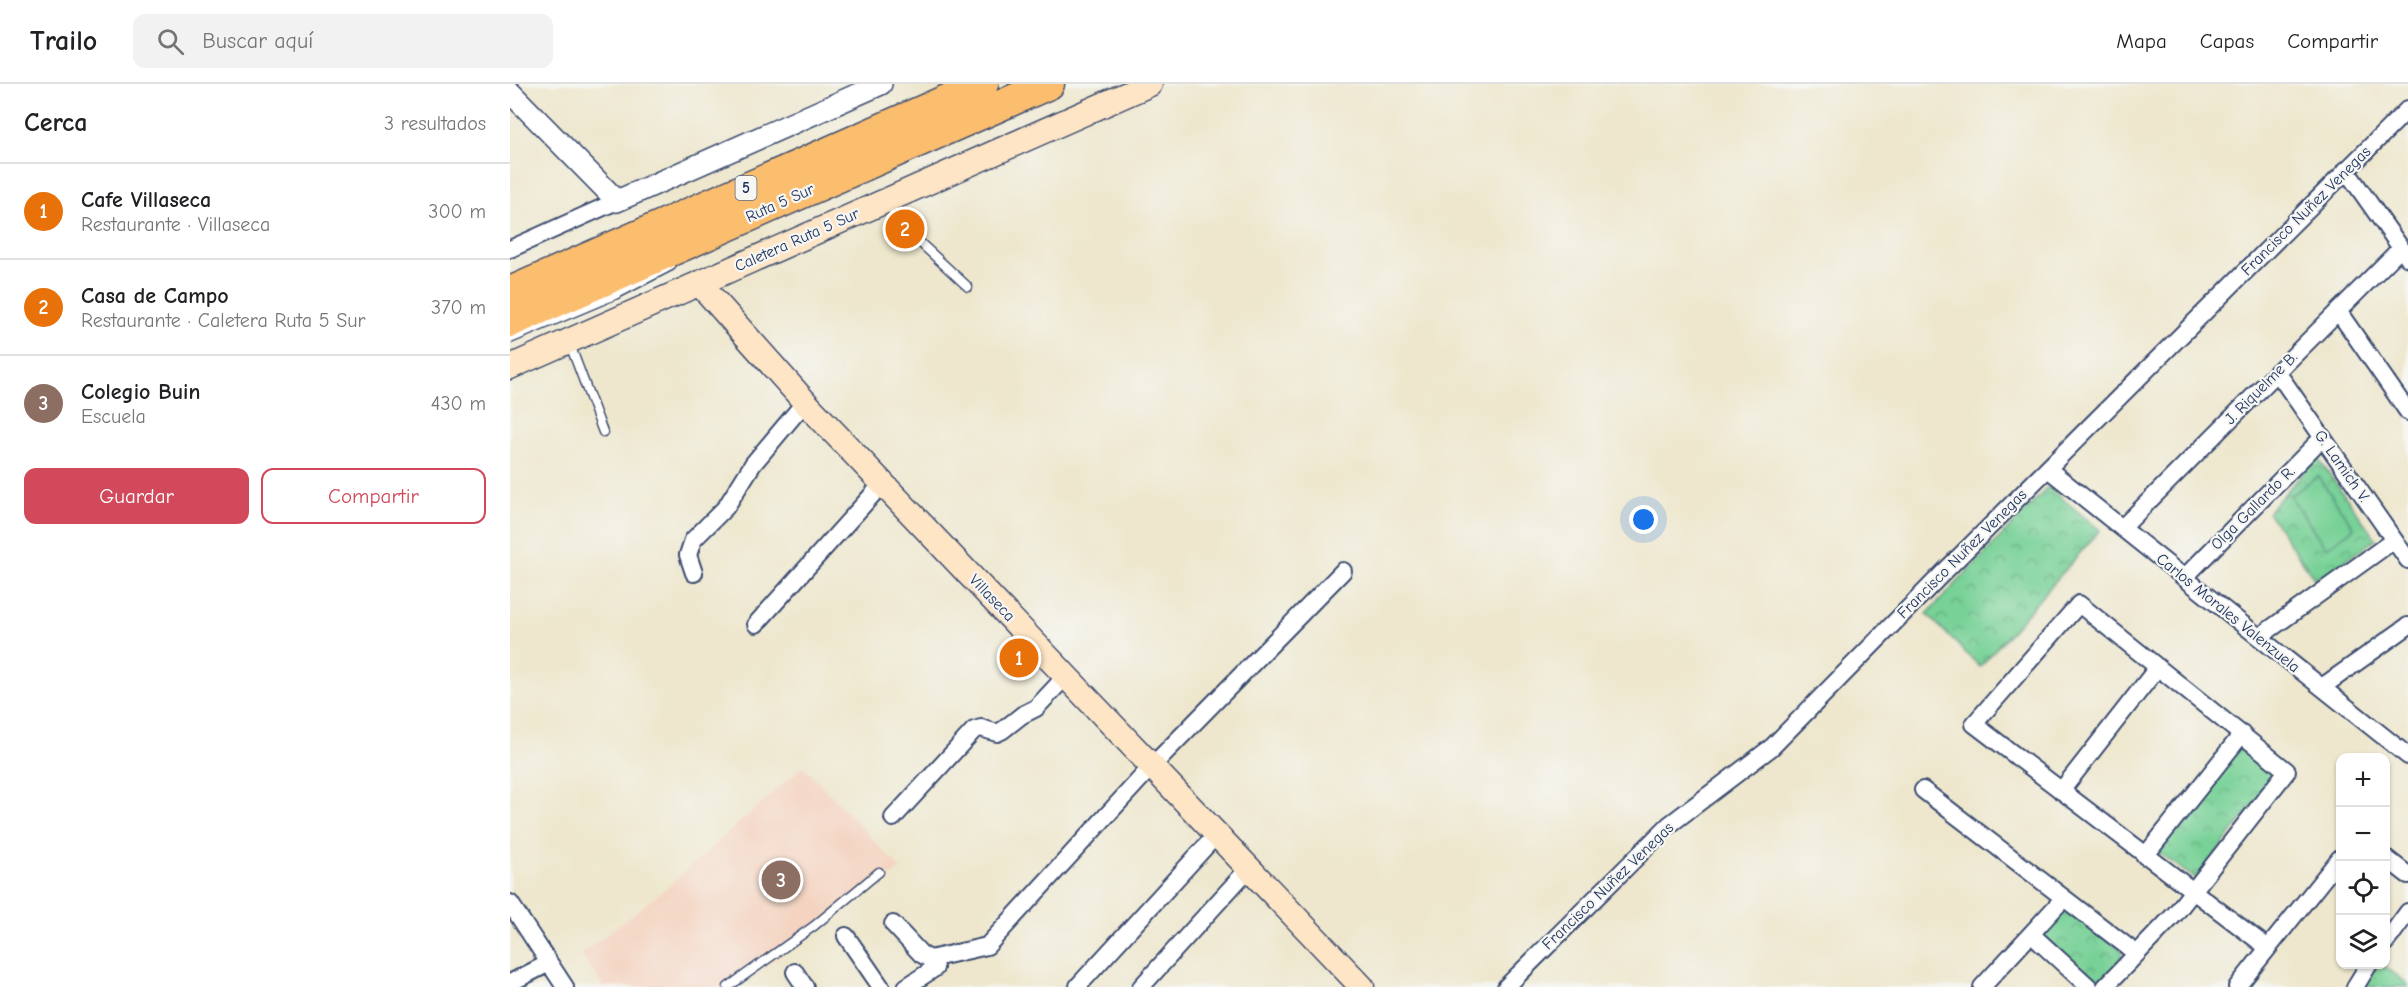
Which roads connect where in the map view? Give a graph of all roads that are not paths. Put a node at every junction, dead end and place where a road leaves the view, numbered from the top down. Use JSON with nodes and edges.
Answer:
{"nodes":[{"id":1,"x":881,"y":84,"type":"edge"},
{"id":2,"x":983,"y":84,"type":"edge"},
{"id":3,"x":1049,"y":84,"type":"edge"},
{"id":4,"x":1150,"y":84,"type":"edge"},
{"id":5,"x":510,"y":92,"type":"edge"},
{"id":6,"x":2408,"y":109,"type":"edge"},
{"id":7,"x":2346,"y":170,"type":"junction"},
{"id":8,"x":617,"y":201,"type":"junction"},
{"id":9,"x":886,"y":201,"type":"junction"},
{"id":10,"x":750,"y":217,"type":"junction"},
{"id":11,"x":510,"y":249,"type":"edge"},
{"id":12,"x":698,"y":251,"type":"dead end"},
{"id":13,"x":2404,"y":253,"type":"edge"},
{"id":14,"x":680,"y":261,"type":"dead end"},
{"id":15,"x":699,"y":283,"type":"junction"},
{"id":16,"x":968,"y":287,"type":"dead end"},
{"id":17,"x":510,"y":292,"type":"edge"},
{"id":18,"x":2338,"y":311,"type":"junction"},
{"id":19,"x":510,"y":322,"type":"edge"},
{"id":20,"x":510,"y":339,"type":"edge"},
{"id":21,"x":569,"y":341,"type":"junction"},
{"id":22,"x":510,"y":367,"type":"edge"},
{"id":23,"x":2277,"y":372,"type":"junction"},
{"id":24,"x":805,"y":402,"type":"junction"},
{"id":25,"x":2408,"y":412,"type":"edge"},
{"id":26,"x":603,"y":432,"type":"dead end"},
{"id":27,"x":2322,"y":438,"type":"junction"},
{"id":28,"x":2048,"y":469,"type":"junction"},
{"id":29,"x":880,"y":480,"type":"junction"},
{"id":30,"x":2122,"y":528,"type":"junction"},
{"id":31,"x":2394,"y":540,"type":"junction"},
{"id":32,"x":2408,"y":560,"type":"edge"},
{"id":33,"x":1343,"y":571,"type":"dead end"},
{"id":34,"x":694,"y":573,"type":"dead end"},
{"id":35,"x":2184,"y":578,"type":"junction"},
{"id":36,"x":754,"y":621,"type":"dead end"},
{"id":37,"x":2408,"y":627,"type":"edge"},
{"id":38,"x":2259,"y":637,"type":"junction"},
{"id":39,"x":2158,"y":667,"type":"junction"},
{"id":40,"x":1066,"y":676,"type":"junction"},
{"id":41,"x":2322,"y":687,"type":"junction"},
{"id":42,"x":2242,"y":735,"type":"junction"},
{"id":43,"x":2408,"y":756,"type":"edge"},
{"id":44,"x":1152,"y":766,"type":"junction"},
{"id":45,"x":1923,"y":790,"type":"dead end"},
{"id":46,"x":2061,"y":791,"type":"junction"},
{"id":47,"x":893,"y":818,"type":"dead end"},
{"id":48,"x":1217,"y":834,"type":"junction"},
{"id":49,"x":2145,"y":856,"type":"junction"},
{"id":50,"x":2338,"y":861,"type":"edge"},
{"id":51,"x":2389,"y":861,"type":"edge"},
{"id":52,"x":1249,"y":868,"type":"junction"},
{"id":53,"x":879,"y":872,"type":"dead end"},
{"id":54,"x":2408,"y":875,"type":"edge"},
{"id":55,"x":2193,"y":892,"type":"junction"},
{"id":56,"x":2064,"y":898,"type":"junction"},
{"id":57,"x":512,"y":911,"type":"edge"},
{"id":58,"x":2408,"y":912,"type":"edge"},
{"id":59,"x":894,"y":924,"type":"dead end"},
{"id":60,"x":2031,"y":934,"type":"junction"},
{"id":61,"x":2390,"y":935,"type":"edge"},
{"id":62,"x":846,"y":936,"type":"dead end"},
{"id":63,"x":2268,"y":948,"type":"junction"},
{"id":64,"x":2137,"y":954,"type":"junction"},
{"id":65,"x":549,"y":963,"type":"junction"},
{"id":66,"x":935,"y":968,"type":"dead end"},
{"id":67,"x":2366,"y":969,"type":"edge"},
{"id":68,"x":795,"y":972,"type":"dead end"},
{"id":69,"x":510,"y":983,"type":"edge"},
{"id":70,"x":1078,"y":986,"type":"edge"},
{"id":71,"x":565,"y":987,"type":"edge"},
{"id":72,"x":728,"y":987,"type":"edge"},
{"id":73,"x":805,"y":987,"type":"edge"},
{"id":74,"x":881,"y":987,"type":"edge"},
{"id":75,"x":906,"y":987,"type":"edge"},
{"id":76,"x":1140,"y":987,"type":"edge"},
{"id":77,"x":1362,"y":987,"type":"edge"},
{"id":78,"x":1506,"y":987,"type":"edge"},
{"id":79,"x":1982,"y":987,"type":"edge"},
{"id":80,"x":2089,"y":987,"type":"edge"},
{"id":81,"x":2105,"y":987,"type":"edge"},
{"id":82,"x":2237,"y":987,"type":"edge"},
{"id":83,"x":2355,"y":987,"type":"edge"}],
"edges":[{"from":1,"to":8,"type":"street"},
{"from":2,"to":17,"type":"highway","name":"Ruta 5 Sur","number":"5"},
{"from":3,"to":10,"type":"highway","name":"Ruta 5 Sur","number":"5"},
{"from":4,"to":9,"type":"main road","name":"Caletera Ruta 5 Sur"},
{"from":5,"to":8,"type":"street"},
{"from":6,"to":7,"type":"street","name":"Francisco Nuñez Venegas"},
{"from":7,"to":13,"type":"street"},
{"from":7,"to":28,"type":"street","name":"Francisco Nuñez Venegas"},
{"from":8,"to":11,"type":"street"},
{"from":9,"to":15,"type":"main road","name":"Caletera Ruta 5 Sur"},
{"from":9,"to":16,"type":"lane"},
{"from":10,"to":12,"type":"lane"},
{"from":10,"to":19,"type":"highway","name":"Ruta 5 Sur","number":"5"},
{"from":13,"to":18,"type":"street","name":"J. Riquelme B."},
{"from":14,"to":20,"type":"lane"},
{"from":15,"to":21,"type":"main road","name":"Caletera Ruta 5 Sur"},
{"from":15,"to":24,"type":"main road","name":"Villaseca"},
{"from":18,"to":23,"type":"street","name":"J. Riquelme B."},
{"from":18,"to":25,"type":"street"},
{"from":21,"to":22,"type":"main road","name":"Caletera Ruta 5 Sur"},
{"from":21,"to":26,"type":"lane"},
{"from":23,"to":27,"type":"street","name":"G. Lamich V."},
{"from":23,"to":30,"type":"street","name":"J. Riquelme B."},
{"from":24,"to":29,"type":"main road","name":"Villaseca"},
{"from":24,"to":34,"type":"street"},
{"from":27,"to":31,"type":"street","name":"G. Lamich V."},
{"from":27,"to":35,"type":"street","name":"Olga Gallardo R."},
{"from":28,"to":30,"type":"street","name":"Carlos Morales Valenzuela"},
{"from":28,"to":78,"type":"street","name":"Francisco Nuñez Venegas"},
{"from":29,"to":36,"type":"street"},
{"from":29,"to":40,"type":"main road","name":"Villaseca"},
{"from":30,"to":35,"type":"street","name":"Carlos Morales Valenzuela"},
{"from":31,"to":32,"type":"street","name":"G. Lamich V."},
{"from":31,"to":38,"type":"street"},
{"from":33,"to":44,"type":"street"},
{"from":35,"to":38,"type":"street","name":"Carlos Morales Valenzuela"},
{"from":37,"to":41,"type":"street"},
{"from":38,"to":41,"type":"street","name":"Carlos Morales Valenzuela"},
{"from":39,"to":42,"type":"street"},
{"from":39,"to":46,"type":"street"},
{"from":39,"to":46,"type":"street"},
{"from":40,"to":44,"type":"main road","name":"Villaseca"},
{"from":40,"to":47,"type":"street"},
{"from":41,"to":43,"type":"street","name":"Carlos Morales Valenzuela"},
{"from":42,"to":49,"type":"street"},
{"from":42,"to":55,"type":"street"},
{"from":44,"to":48,"type":"main road","name":"Villaseca"},
{"from":44,"to":59,"type":"street"},
{"from":45,"to":56,"type":"street"},
{"from":46,"to":49,"type":"street"},
{"from":48,"to":52,"type":"main road","name":"Villaseca"},
{"from":48,"to":70,"type":"street"},
{"from":49,"to":55,"type":"street"},
{"from":50,"to":63,"type":"street"},
{"from":51,"to":54,"type":"street"},
{"from":52,"to":76,"type":"street"},
{"from":52,"to":77,"type":"main road","name":"Villaseca"},
{"from":53,"to":72,"type":"lane"},
{"from":55,"to":63,"type":"street"},
{"from":55,"to":64,"type":"street"},
{"from":56,"to":60,"type":"street"},
{"from":56,"to":64,"type":"street"},
{"from":57,"to":65,"type":"street"},
{"from":58,"to":61,"type":"street"},
{"from":60,"to":79,"type":"street"},
{"from":60,"to":80,"type":"street"},
{"from":62,"to":74,"type":"street"},
{"from":63,"to":82,"type":"street"},
{"from":64,"to":81,"type":"street"},
{"from":65,"to":69,"type":"street"},
{"from":65,"to":71,"type":"street"},
{"from":66,"to":75,"type":"street"},
{"from":67,"to":83,"type":"street"},
{"from":68,"to":73,"type":"street"}]}
